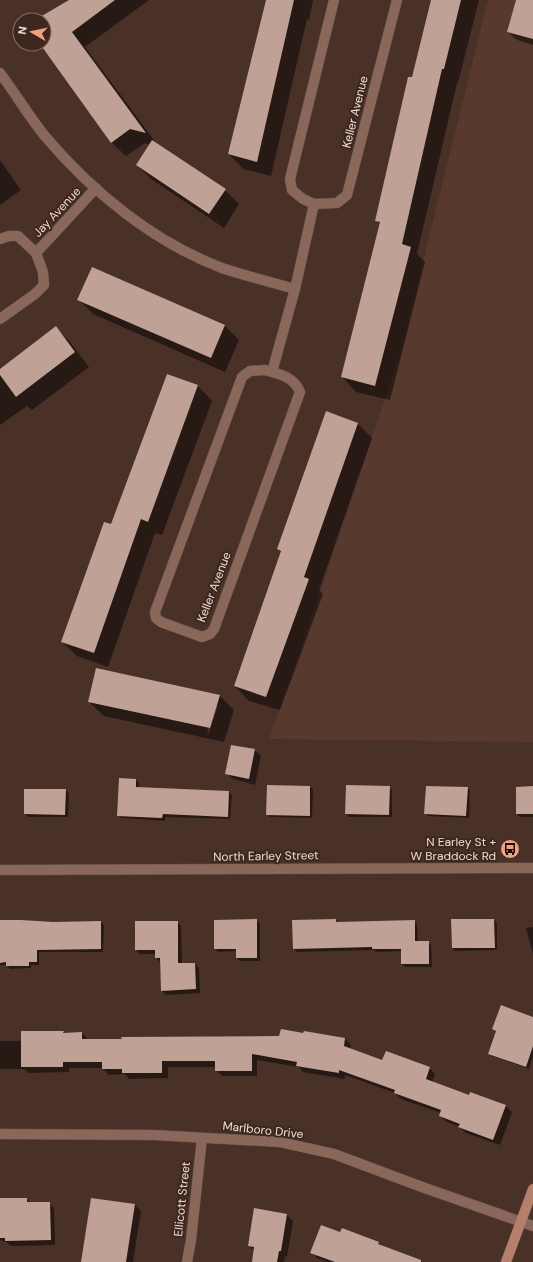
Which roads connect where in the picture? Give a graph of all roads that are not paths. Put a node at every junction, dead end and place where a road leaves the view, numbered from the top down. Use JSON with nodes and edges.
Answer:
{"nodes":[{"id":1,"x":334,"y":0,"type":"edge"},
{"id":2,"x":397,"y":0,"type":"edge"},
{"id":3,"x":0,"y":73,"type":"edge"},
{"id":4,"x":96,"y":188,"type":"junction"},
{"id":5,"x":314,"y":204,"type":"junction"},
{"id":6,"x":0,"y":239,"type":"edge"},
{"id":7,"x":36,"y":253,"type":"junction"},
{"id":8,"x":295,"y":289,"type":"junction"},
{"id":9,"x":0,"y":319,"type":"edge"},
{"id":10,"x":272,"y":372,"type":"junction"},
{"id":11,"x":533,"y":868,"type":"edge"},
{"id":12,"x":0,"y":870,"type":"edge"},
{"id":13,"x":0,"y":1134,"type":"edge"},
{"id":14,"x":202,"y":1138,"type":"junction"},
{"id":15,"x":533,"y":1189,"type":"edge"},
{"id":16,"x":521,"y":1222,"type":"junction"},
{"id":17,"x":533,"y":1226,"type":"edge"},
{"id":18,"x":187,"y":1262,"type":"edge"},
{"id":19,"x":506,"y":1262,"type":"edge"}],
"edges":[{"from":1,"to":5,"type":"street"},
{"from":2,"to":5,"type":"street","name":"Keller Avenue"},
{"from":3,"to":4,"type":"street"},
{"from":4,"to":7,"type":"street","name":"Jay Avenue"},
{"from":4,"to":8,"type":"street"},
{"from":5,"to":8,"type":"street"},
{"from":6,"to":7,"type":"street","name":"Jay Avenue"},
{"from":7,"to":9,"type":"street","name":"Jay Avenue"},
{"from":8,"to":10,"type":"street"},
{"from":10,"to":10,"type":"street","name":"Keller Avenue"},
{"from":11,"to":12,"type":"street","name":"North Earley Street"},
{"from":13,"to":14,"type":"street","name":"Marlboro Drive"},
{"from":14,"to":16,"type":"street","name":"Marlboro Drive"},
{"from":14,"to":18,"type":"street","name":"Ellicott Street"},
{"from":15,"to":16,"type":"main road"},
{"from":16,"to":17,"type":"street","name":"Marlboro Drive"},
{"from":16,"to":19,"type":"main road"}]}
